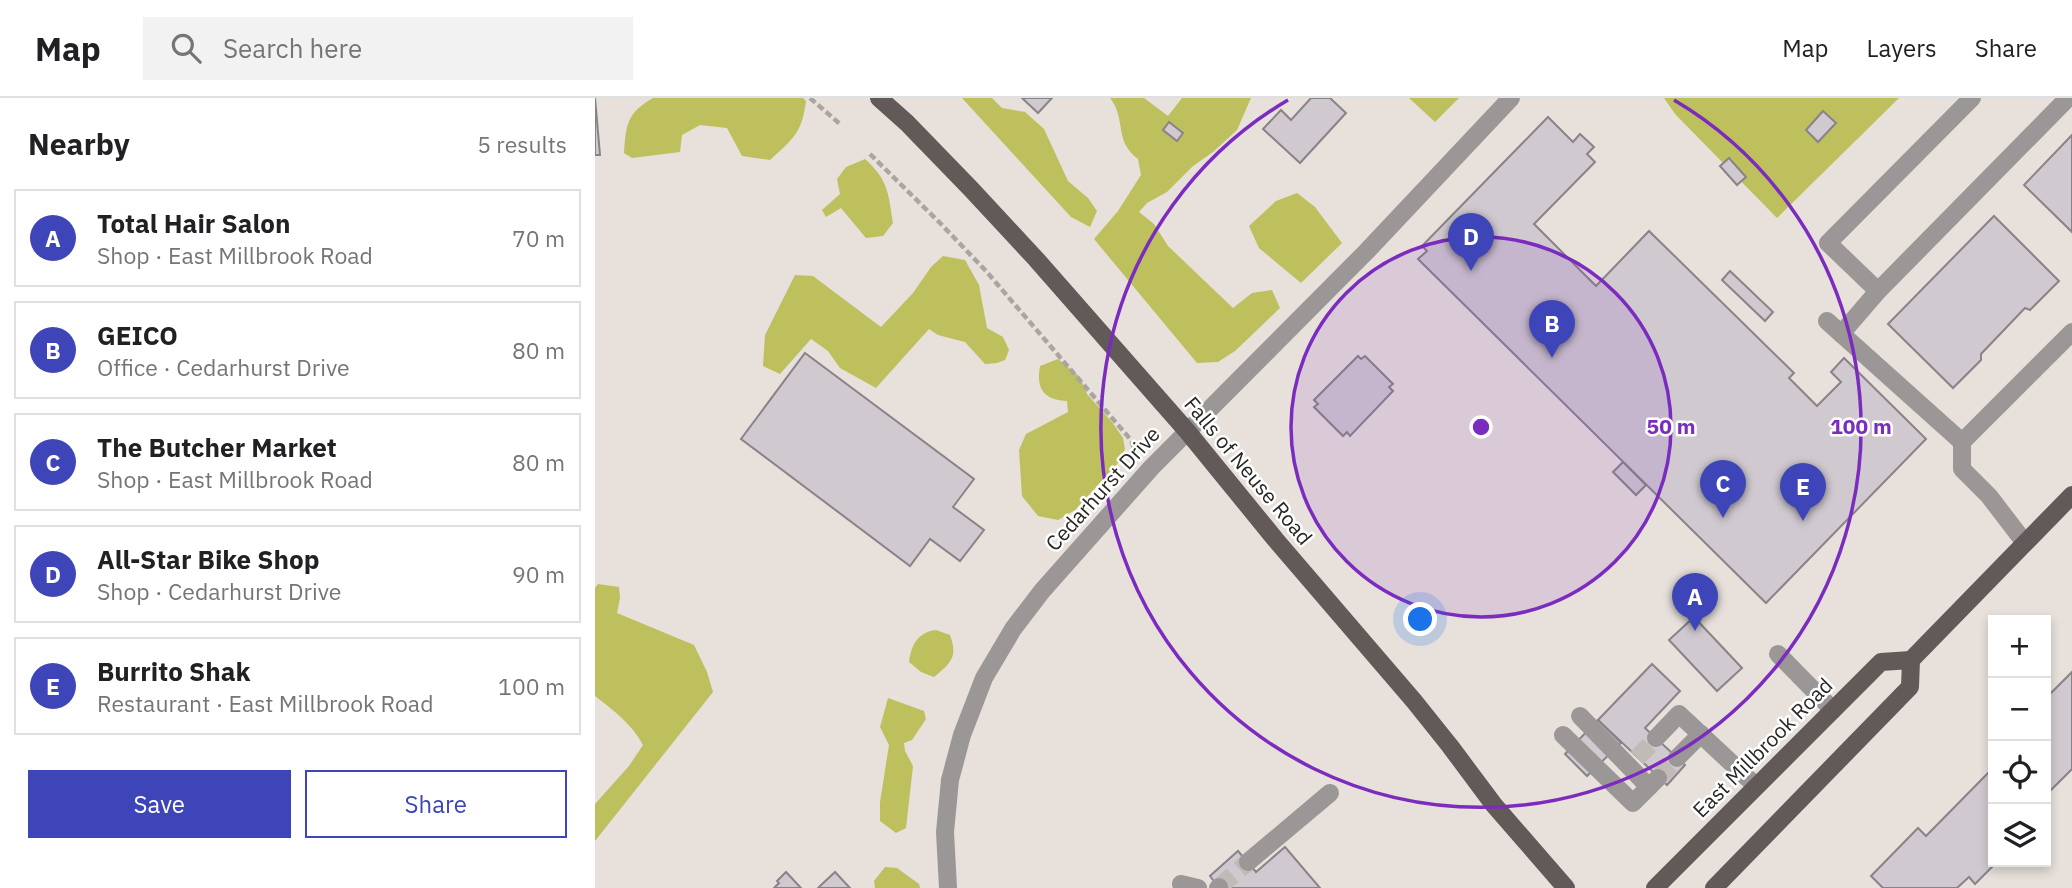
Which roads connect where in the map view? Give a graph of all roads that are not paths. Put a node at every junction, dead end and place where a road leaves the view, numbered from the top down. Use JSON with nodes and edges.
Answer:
{"nodes":[{"id":1,"x":880,"y":98,"type":"edge"},
{"id":2,"x":1511,"y":98,"type":"edge"},
{"id":3,"x":1972,"y":98,"type":"edge"},
{"id":4,"x":2068,"y":98,"type":"edge"},
{"id":5,"x":1878,"y":292,"type":"junction"},
{"id":6,"x":1826,"y":321,"type":"dead end"},
{"id":7,"x":2072,"y":332,"type":"edge"},
{"id":8,"x":1841,"y":334,"type":"junction"},
{"id":9,"x":1187,"y":431,"type":"junction"},
{"id":10,"x":1962,"y":442,"type":"junction"},
{"id":11,"x":2072,"y":495,"type":"edge"},
{"id":12,"x":2025,"y":543,"type":"junction"},
{"id":13,"x":1778,"y":654,"type":"dead end"},
{"id":14,"x":1911,"y":660,"type":"junction"},
{"id":15,"x":1833,"y":710,"type":"junction"},
{"id":16,"x":1580,"y":716,"type":"dead end"},
{"id":17,"x":1701,"y":734,"type":"junction"},
{"id":18,"x":1563,"y":735,"type":"dead end"},
{"id":19,"x":1656,"y":738,"type":"tunnel mouth"},
{"id":20,"x":1677,"y":758,"type":"tunnel mouth"},
{"id":21,"x":1633,"y":763,"type":"junction"},
{"id":22,"x":1613,"y":784,"type":"junction"},
{"id":23,"x":1756,"y":786,"type":"junction"},
{"id":24,"x":1330,"y":793,"type":"dead end"},
{"id":25,"x":1248,"y":862,"type":"tunnel mouth"},
{"id":26,"x":948,"y":888,"type":"edge"},
{"id":27,"x":1566,"y":888,"type":"edge"},
{"id":28,"x":1655,"y":888,"type":"edge"},
{"id":29,"x":1714,"y":888,"type":"edge"}],
"edges":[{"from":1,"to":9,"type":"main road","name":"Falls of Neuse Road"},
{"from":2,"to":9,"type":"street","name":"Cedarhurst Drive"},
{"from":3,"to":5,"type":"street"},
{"from":4,"to":5,"type":"street"},
{"from":5,"to":8,"type":"street"},
{"from":6,"to":8,"type":"street"},
{"from":7,"to":10,"type":"street"},
{"from":8,"to":10,"type":"street"},
{"from":9,"to":26,"type":"street","name":"Cedarhurst Drive"},
{"from":9,"to":27,"type":"main road","name":"Falls of Neuse Road"},
{"from":10,"to":12,"type":"street"},
{"from":11,"to":12,"type":"main road"},
{"from":12,"to":14,"type":"main road"},
{"from":13,"to":15,"type":"street"},
{"from":14,"to":15,"type":"main road","name":"East Millbrook Road"},
{"from":14,"to":29,"type":"main road"},
{"from":15,"to":23,"type":"main road","name":"East Millbrook Road"},
{"from":16,"to":21,"type":"street"},
{"from":17,"to":19,"type":"street"},
{"from":17,"to":20,"type":"street"},
{"from":17,"to":23,"type":"street"},
{"from":18,"to":22,"type":"street"},
{"from":21,"to":22,"type":"street"},
{"from":21,"to":22,"type":"street"},
{"from":23,"to":28,"type":"main road","name":"East Millbrook Road"},
{"from":24,"to":25,"type":"street"}]}
